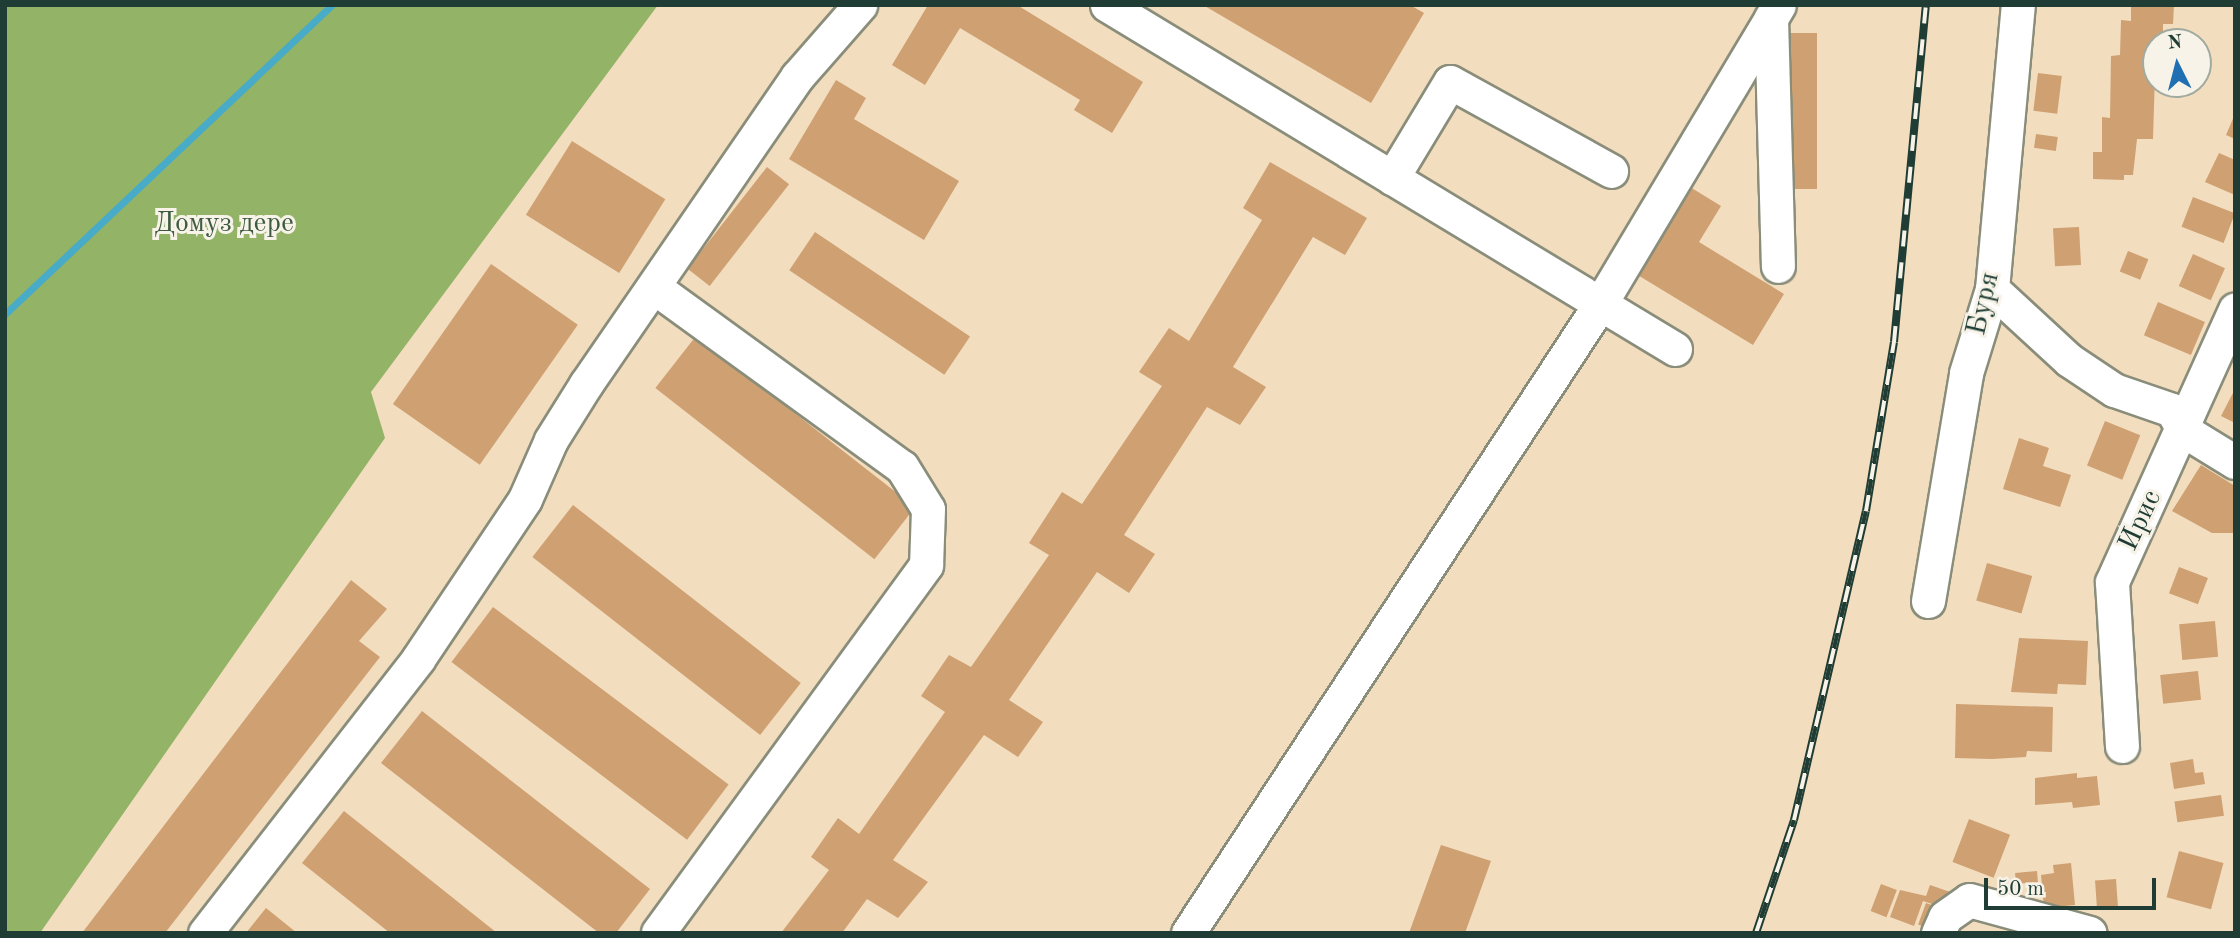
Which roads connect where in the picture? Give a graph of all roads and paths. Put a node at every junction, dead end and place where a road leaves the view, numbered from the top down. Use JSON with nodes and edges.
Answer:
{"nodes":[{"id":1,"x":860,"y":5,"type":"edge"},
{"id":2,"x":1107,"y":5,"type":"edge"},
{"id":3,"x":2018,"y":5,"type":"edge"},
{"id":4,"x":1775,"y":12,"type":"edge"},
{"id":5,"x":1611,"y":171,"type":"dead end"},
{"id":6,"x":1392,"y":178,"type":"junction"},
{"id":7,"x":1777,"y":266,"type":"dead end"},
{"id":8,"x":654,"y":287,"type":"junction"},
{"id":9,"x":1992,"y":289,"type":"junction"},
{"id":10,"x":1600,"y":304,"type":"junction"},
{"id":11,"x":2235,"y":310,"type":"edge"},
{"id":12,"x":1675,"y":349,"type":"dead end"},
{"id":13,"x":2183,"y":430,"type":"junction"},
{"id":14,"x":2235,"y":462,"type":"edge"},
{"id":15,"x":1928,"y":600,"type":"dead end"},
{"id":16,"x":2122,"y":746,"type":"dead end"},
{"id":17,"x":1942,"y":925,"type":"edge"},
{"id":18,"x":205,"y":933,"type":"edge"},
{"id":19,"x":658,"y":933,"type":"edge"},
{"id":20,"x":1188,"y":933,"type":"edge"},
{"id":21,"x":2090,"y":933,"type":"edge"}],
"edges":[{"from":1,"to":8,"type":"street"},
{"from":2,"to":6,"type":"street"},
{"from":3,"to":9,"type":"street","name":"Буря"},
{"from":4,"to":7,"type":"street"},
{"from":4,"to":10,"type":"street"},
{"from":5,"to":6,"type":"street"},
{"from":6,"to":10,"type":"street"},
{"from":8,"to":18,"type":"street"},
{"from":8,"to":19,"type":"street"},
{"from":9,"to":13,"type":"street"},
{"from":9,"to":15,"type":"street","name":"Буря"},
{"from":10,"to":12,"type":"street"},
{"from":10,"to":20,"type":"street"},
{"from":11,"to":13,"type":"street","name":"Ирис"},
{"from":13,"to":14,"type":"street"},
{"from":13,"to":16,"type":"street","name":"Ирис"},
{"from":17,"to":21,"type":"street"}]}
